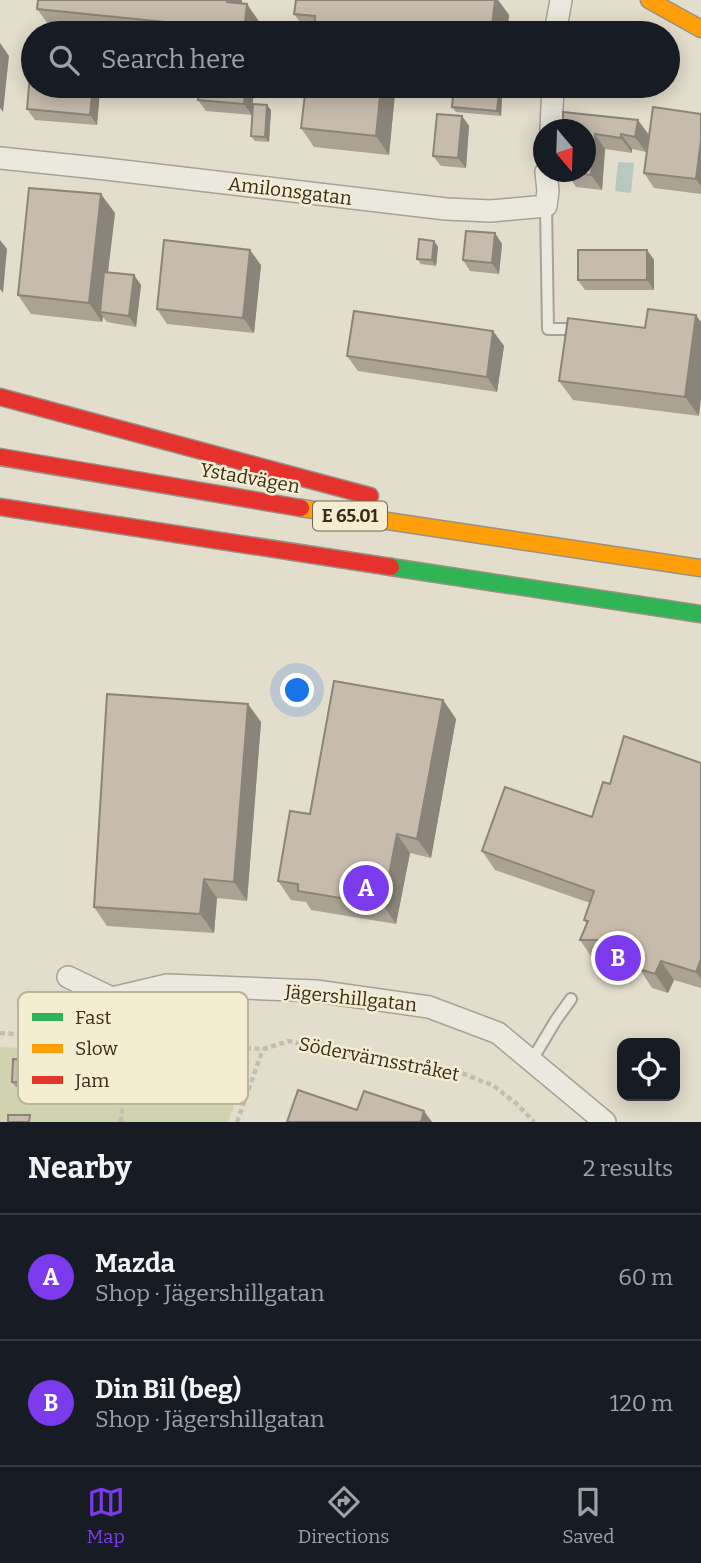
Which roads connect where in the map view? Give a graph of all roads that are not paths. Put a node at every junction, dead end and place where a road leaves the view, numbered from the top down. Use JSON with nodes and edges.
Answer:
{"nodes":[{"id":1,"x":561,"y":0,"type":"edge"},
{"id":2,"x":649,"y":0,"type":"edge"},
{"id":3,"x":557,"y":21,"type":"edge"},
{"id":4,"x":701,"y":29,"type":"edge"},
{"id":5,"x":552,"y":98,"type":"edge"},
{"id":6,"x":551,"y":119,"type":"edge"},
{"id":7,"x":0,"y":158,"type":"edge"},
{"id":8,"x":548,"y":182,"type":"edge"},
{"id":9,"x":546,"y":206,"type":"junction"},
{"id":10,"x":584,"y":329,"type":"edge"},
{"id":11,"x":0,"y":397,"type":"edge"},
{"id":12,"x":0,"y":457,"type":"edge"},
{"id":13,"x":384,"y":499,"type":"dead end"},
{"id":14,"x":0,"y":507,"type":"edge"},
{"id":15,"x":436,"y":512,"type":"dead end"},
{"id":16,"x":607,"y":554,"type":"junction"},
{"id":17,"x":701,"y":568,"type":"edge"},
{"id":18,"x":701,"y":614,"type":"edge"},
{"id":19,"x":68,"y":976,"type":"dead end"},
{"id":20,"x":100,"y":992,"type":"edge"},
{"id":21,"x":137,"y":992,"type":"edge"},
{"id":22,"x":571,"y":999,"type":"dead end"},
{"id":23,"x":532,"y":1060,"type":"junction"},
{"id":24,"x":605,"y":1122,"type":"edge"}],
"edges":[{"from":1,"to":3,"type":"street"},
{"from":2,"to":4,"type":"main road"},
{"from":5,"to":6,"type":"street"},
{"from":7,"to":9,"type":"street","name":"Amilonsgatan"},
{"from":8,"to":9,"type":"street"},
{"from":9,"to":10,"type":"lane"},
{"from":11,"to":13,"type":"main road"},
{"from":12,"to":16,"type":"main road","name":"Ystadvägen","number":"E 65.01"},
{"from":14,"to":18,"type":"main road","number":"E 65.01"},
{"from":15,"to":16,"type":"main road"},
{"from":16,"to":17,"type":"main road","name":"Ystadvägen","number":"E 65.01"},
{"from":19,"to":20,"type":"street","name":"Jägershillgatan"},
{"from":21,"to":23,"type":"street","name":"Jägershillgatan"},
{"from":22,"to":23,"type":"lane"},
{"from":23,"to":24,"type":"street","name":"Jägershillgatan"}]}
